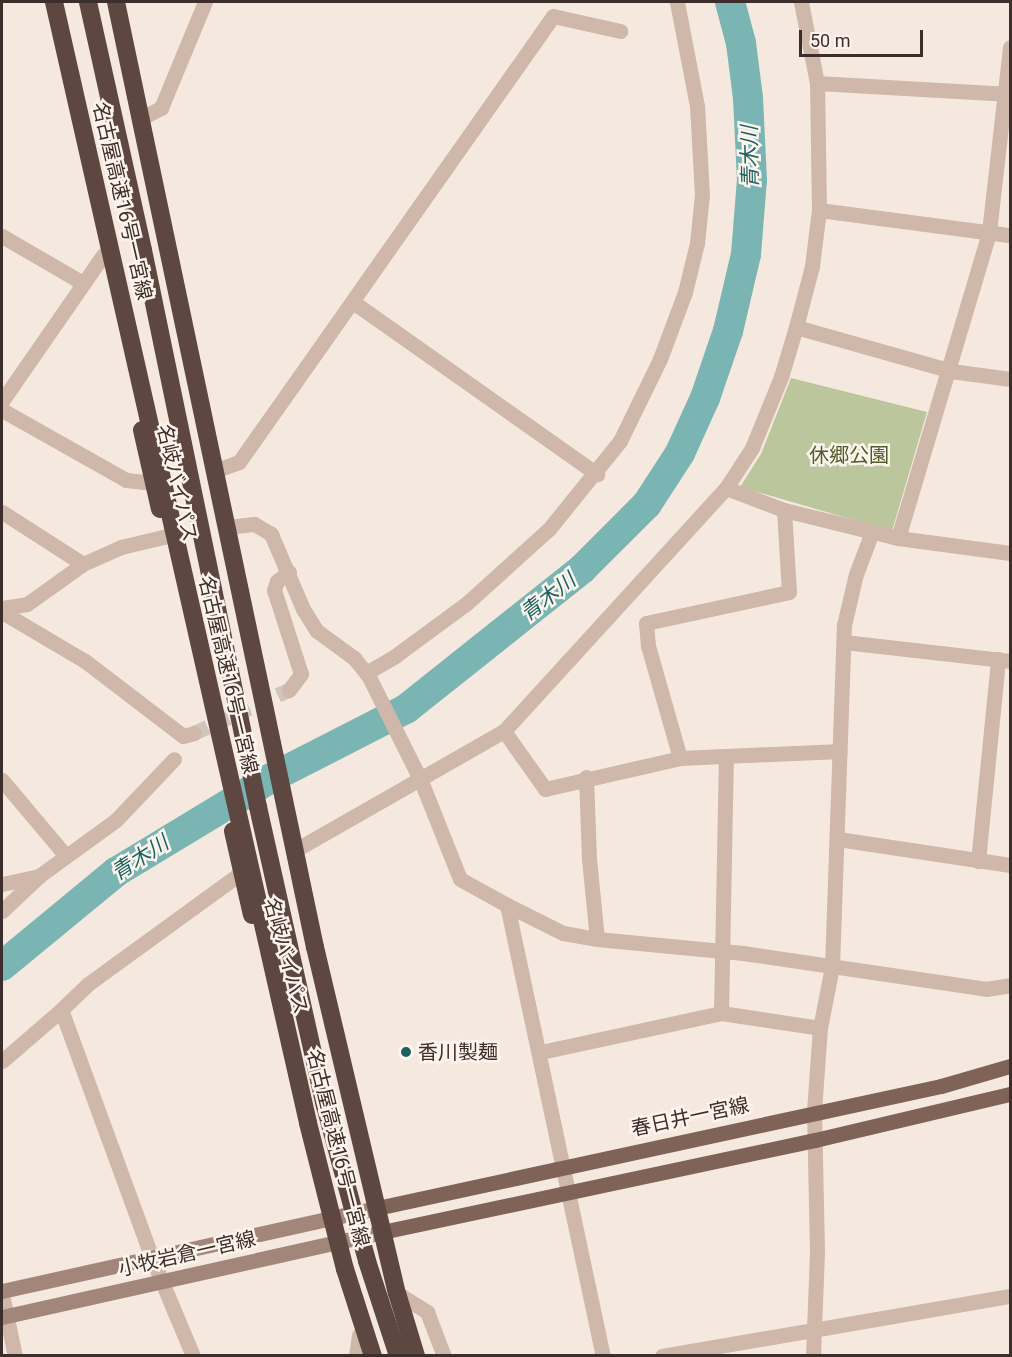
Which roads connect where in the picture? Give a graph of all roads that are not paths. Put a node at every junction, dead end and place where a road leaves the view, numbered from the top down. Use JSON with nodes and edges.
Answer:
{"nodes":[{"id":1,"x":88,"y":2,"type":"edge"},
{"id":2,"x":116,"y":2,"type":"edge"},
{"id":3,"x":205,"y":2,"type":"edge"},
{"id":4,"x":678,"y":2,"type":"edge"},
{"id":5,"x":801,"y":2,"type":"edge"},
{"id":6,"x":55,"y":5,"type":"edge"},
{"id":7,"x":620,"y":31,"type":"dead end"},
{"id":8,"x":1011,"y":47,"type":"edge"},
{"id":9,"x":817,"y":82,"type":"junction"},
{"id":10,"x":1009,"y":94,"type":"edge"},
{"id":11,"x":140,"y":119,"type":"junction"},
{"id":12,"x":819,"y":210,"type":"junction"},
{"id":13,"x":989,"y":232,"type":"junction"},
{"id":14,"x":1011,"y":235,"type":"edge"},
{"id":15,"x":2,"y":236,"type":"edge"},
{"id":16,"x":103,"y":255,"type":"junction"},
{"id":17,"x":81,"y":282,"type":"junction"},
{"id":18,"x":353,"y":302,"type":"junction"},
{"id":19,"x":796,"y":327,"type":"junction"},
{"id":20,"x":951,"y":371,"type":"junction"},
{"id":21,"x":1011,"y":379,"type":"edge"},
{"id":22,"x":2,"y":401,"type":"edge"},
{"id":23,"x":2,"y":410,"type":"edge"},
{"id":24,"x":217,"y":470,"type":"junction"},
{"id":25,"x":597,"y":474,"type":"junction"},
{"id":26,"x":154,"y":483,"type":"junction"},
{"id":27,"x":726,"y":489,"type":"junction"},
{"id":28,"x":784,"y":510,"type":"junction"},
{"id":29,"x":2,"y":512,"type":"edge"},
{"id":30,"x":228,"y":527,"type":"junction"},
{"id":31,"x":872,"y":532,"type":"junction"},
{"id":32,"x":167,"y":536,"type":"junction"},
{"id":33,"x":898,"y":538,"type":"junction"},
{"id":34,"x":1011,"y":553,"type":"edge"},
{"id":35,"x":83,"y":564,"type":"junction"},
{"id":36,"x":289,"y":572,"type":"junction"},
{"id":37,"x":2,"y":610,"type":"edge"},
{"id":38,"x":844,"y":642,"type":"junction"},
{"id":39,"x":1004,"y":660,"type":"edge"},
{"id":40,"x":367,"y":674,"type":"junction"},
{"id":41,"x":289,"y":690,"type":"dead end"},
{"id":42,"x":504,"y":730,"type":"junction"},
{"id":43,"x":194,"y":733,"type":"tunnel mouth"},
{"id":44,"x":840,"y":751,"type":"junction"},
{"id":45,"x":680,"y":758,"type":"junction"},
{"id":46,"x":726,"y":758,"type":"junction"},
{"id":47,"x":174,"y":759,"type":"dead end"},
{"id":48,"x":586,"y":777,"type":"junction"},
{"id":49,"x":2,"y":780,"type":"edge"},
{"id":50,"x":421,"y":781,"type":"junction"},
{"id":51,"x":838,"y":839,"type":"junction"},
{"id":52,"x":297,"y":849,"type":"junction"},
{"id":53,"x":66,"y":856,"type":"junction"},
{"id":54,"x":978,"y":861,"type":"junction"},
{"id":55,"x":240,"y":864,"type":"junction"},
{"id":56,"x":1011,"y":865,"type":"edge"},
{"id":57,"x":39,"y":876,"type":"junction"},
{"id":58,"x":2,"y":884,"type":"edge"},
{"id":59,"x":507,"y":905,"type":"junction"},
{"id":60,"x":2,"y":911,"type":"edge"},
{"id":61,"x":597,"y":939,"type":"junction"},
{"id":62,"x":721,"y":951,"type":"junction"},
{"id":63,"x":832,"y":967,"type":"junction"},
{"id":64,"x":1011,"y":985,"type":"edge"},
{"id":65,"x":61,"y":1010,"type":"junction"},
{"id":66,"x":720,"y":1013,"type":"junction"},
{"id":67,"x":820,"y":1028,"type":"junction"},
{"id":68,"x":541,"y":1053,"type":"junction"},
{"id":69,"x":2,"y":1061,"type":"edge"},
{"id":70,"x":1011,"y":1066,"type":"edge"},
{"id":71,"x":1011,"y":1094,"type":"edge"},
{"id":72,"x":814,"y":1111,"type":"junction"},
{"id":73,"x":815,"y":1140,"type":"junction"},
{"id":74,"x":562,"y":1167,"type":"junction"},
{"id":75,"x":567,"y":1192,"type":"junction"},
{"id":76,"x":377,"y":1208,"type":"junction"},
{"id":77,"x":324,"y":1219,"type":"junction"},
{"id":78,"x":382,"y":1232,"type":"junction"},
{"id":79,"x":332,"y":1243,"type":"junction"},
{"id":80,"x":152,"y":1258,"type":"junction"},
{"id":81,"x":164,"y":1282,"type":"junction"},
{"id":82,"x":2,"y":1292,"type":"edge"},
{"id":83,"x":397,"y":1293,"type":"junction"},
{"id":84,"x":1011,"y":1296,"type":"edge"},
{"id":85,"x":4,"y":1317,"type":"edge"},
{"id":86,"x":814,"y":1329,"type":"junction"},
{"id":87,"x":359,"y":1335,"type":"junction"},
{"id":88,"x":15,"y":1356,"type":"edge"},
{"id":89,"x":193,"y":1356,"type":"edge"},
{"id":90,"x":356,"y":1356,"type":"edge"},
{"id":91,"x":366,"y":1356,"type":"edge"},
{"id":92,"x":373,"y":1356,"type":"edge"},
{"id":93,"x":398,"y":1356,"type":"edge"},
{"id":94,"x":416,"y":1356,"type":"edge"},
{"id":95,"x":444,"y":1356,"type":"edge"},
{"id":96,"x":603,"y":1356,"type":"edge"},
{"id":97,"x":662,"y":1356,"type":"edge"},
{"id":98,"x":813,"y":1356,"type":"edge"}],
"edges":[{"from":1,"to":93,"type":"highway","name":"名古屋高速16号一宮線","bridge":true},
{"from":2,"to":11,"type":"highway","name":"名岐バイパス"},
{"from":3,"to":11,"type":"street"},
{"from":4,"to":25,"type":"street"},
{"from":5,"to":9,"type":"street"},
{"from":6,"to":16,"type":"highway","name":"名岐バイパス"},
{"from":6,"to":92,"type":"highway","name":"名古屋高速16号一宮線","bridge":true},
{"from":7,"to":18,"type":"street"},
{"from":8,"to":10,"type":"street"},
{"from":9,"to":10,"type":"street"},
{"from":9,"to":12,"type":"street"},
{"from":10,"to":13,"type":"street"},
{"from":11,"to":24,"type":"highway","name":"名岐バイパス"},
{"from":12,"to":13,"type":"street"},
{"from":12,"to":19,"type":"street"},
{"from":13,"to":14,"type":"street"},
{"from":13,"to":20,"type":"street"},
{"from":15,"to":17,"type":"street"},
{"from":16,"to":17,"type":"street"},
{"from":16,"to":26,"type":"highway","name":"名岐バイパス"},
{"from":17,"to":22,"type":"street"},
{"from":18,"to":24,"type":"street"},
{"from":18,"to":25,"type":"street"},
{"from":19,"to":20,"type":"street"},
{"from":19,"to":27,"type":"street"},
{"from":20,"to":21,"type":"street"},
{"from":20,"to":33,"type":"street"},
{"from":23,"to":26,"type":"street"},
{"from":24,"to":30,"type":"highway","name":"名岐バイパス"},
{"from":25,"to":40,"type":"street"},
{"from":26,"to":32,"type":"highway","name":"名岐バイパス"},
{"from":27,"to":28,"type":"street"},
{"from":27,"to":42,"type":"street"},
{"from":28,"to":31,"type":"street"},
{"from":28,"to":45,"type":"street"},
{"from":29,"to":35,"type":"street"},
{"from":30,"to":36,"type":"street"},
{"from":30,"to":52,"type":"highway","name":"名岐バイパス"},
{"from":31,"to":33,"type":"street"},
{"from":31,"to":38,"type":"street"},
{"from":32,"to":35,"type":"street"},
{"from":32,"to":55,"type":"highway","name":"名岐バイパス"},
{"from":33,"to":34,"type":"street"},
{"from":35,"to":37,"type":"street"},
{"from":36,"to":40,"type":"street"},
{"from":36,"to":41,"type":"street"},
{"from":37,"to":43,"type":"street"},
{"from":38,"to":39,"type":"street"},
{"from":38,"to":44,"type":"street"},
{"from":39,"to":54,"type":"street"},
{"from":40,"to":50,"type":"street"},
{"from":42,"to":48,"type":"street"},
{"from":42,"to":50,"type":"street"},
{"from":44,"to":46,"type":"street"},
{"from":44,"to":51,"type":"street"},
{"from":45,"to":46,"type":"street"},
{"from":45,"to":48,"type":"street"},
{"from":46,"to":62,"type":"street"},
{"from":47,"to":53,"type":"street"},
{"from":48,"to":61,"type":"street"},
{"from":49,"to":53,"type":"street"},
{"from":50,"to":52,"type":"street"},
{"from":50,"to":59,"type":"street"},
{"from":51,"to":54,"type":"street"},
{"from":51,"to":63,"type":"street"},
{"from":52,"to":76,"type":"highway","name":"名岐バイパス"},
{"from":53,"to":57,"type":"street"},
{"from":54,"to":56,"type":"street"},
{"from":55,"to":65,"type":"street"},
{"from":55,"to":77,"type":"highway","name":"名岐バイパス"},
{"from":57,"to":58,"type":"street"},
{"from":57,"to":60,"type":"street"},
{"from":59,"to":61,"type":"street"},
{"from":59,"to":68,"type":"street"},
{"from":61,"to":62,"type":"street"},
{"from":62,"to":63,"type":"street"},
{"from":62,"to":66,"type":"street"},
{"from":63,"to":64,"type":"street"},
{"from":63,"to":67,"type":"street"},
{"from":65,"to":69,"type":"street"},
{"from":65,"to":80,"type":"street"},
{"from":66,"to":67,"type":"street"},
{"from":66,"to":68,"type":"street"},
{"from":67,"to":72,"type":"street"},
{"from":68,"to":74,"type":"street"},
{"from":70,"to":72,"type":"main road","name":"春日井一宮線"},
{"from":71,"to":73,"type":"main road"},
{"from":72,"to":73,"type":"street"},
{"from":72,"to":74,"type":"main road","name":"春日井一宮線"},
{"from":73,"to":75,"type":"main road"},
{"from":73,"to":86,"type":"street"},
{"from":74,"to":75,"type":"street"},
{"from":74,"to":76,"type":"main road","name":"春日井一宮線"},
{"from":75,"to":78,"type":"main road"},
{"from":75,"to":96,"type":"street"},
{"from":76,"to":77,"type":"main road","name":"小牧岩倉一宮線"},
{"from":76,"to":78,"type":"highway","name":"名岐バイパス"},
{"from":77,"to":79,"type":"highway","name":"名岐バイパス"},
{"from":77,"to":80,"type":"main road","name":"小牧岩倉一宮線"},
{"from":78,"to":79,"type":"main road","name":"小牧岩倉一宮線"},
{"from":78,"to":83,"type":"highway","name":"名岐バイパス"},
{"from":79,"to":81,"type":"main road","name":"小牧岩倉一宮線"},
{"from":79,"to":87,"type":"highway","name":"名岐バイパス"},
{"from":80,"to":81,"type":"street"},
{"from":80,"to":82,"type":"main road","name":"小牧岩倉一宮線"},
{"from":81,"to":85,"type":"main road","name":"小牧岩倉一宮線"},
{"from":81,"to":89,"type":"street"},
{"from":82,"to":85,"type":"street"},
{"from":83,"to":94,"type":"highway","name":"名岐バイパス"},
{"from":83,"to":95,"type":"street"},
{"from":84,"to":86,"type":"street"},
{"from":85,"to":88,"type":"street"},
{"from":86,"to":97,"type":"street"},
{"from":86,"to":98,"type":"street"},
{"from":87,"to":90,"type":"street"},
{"from":87,"to":91,"type":"highway","name":"名岐バイパス"}]}
